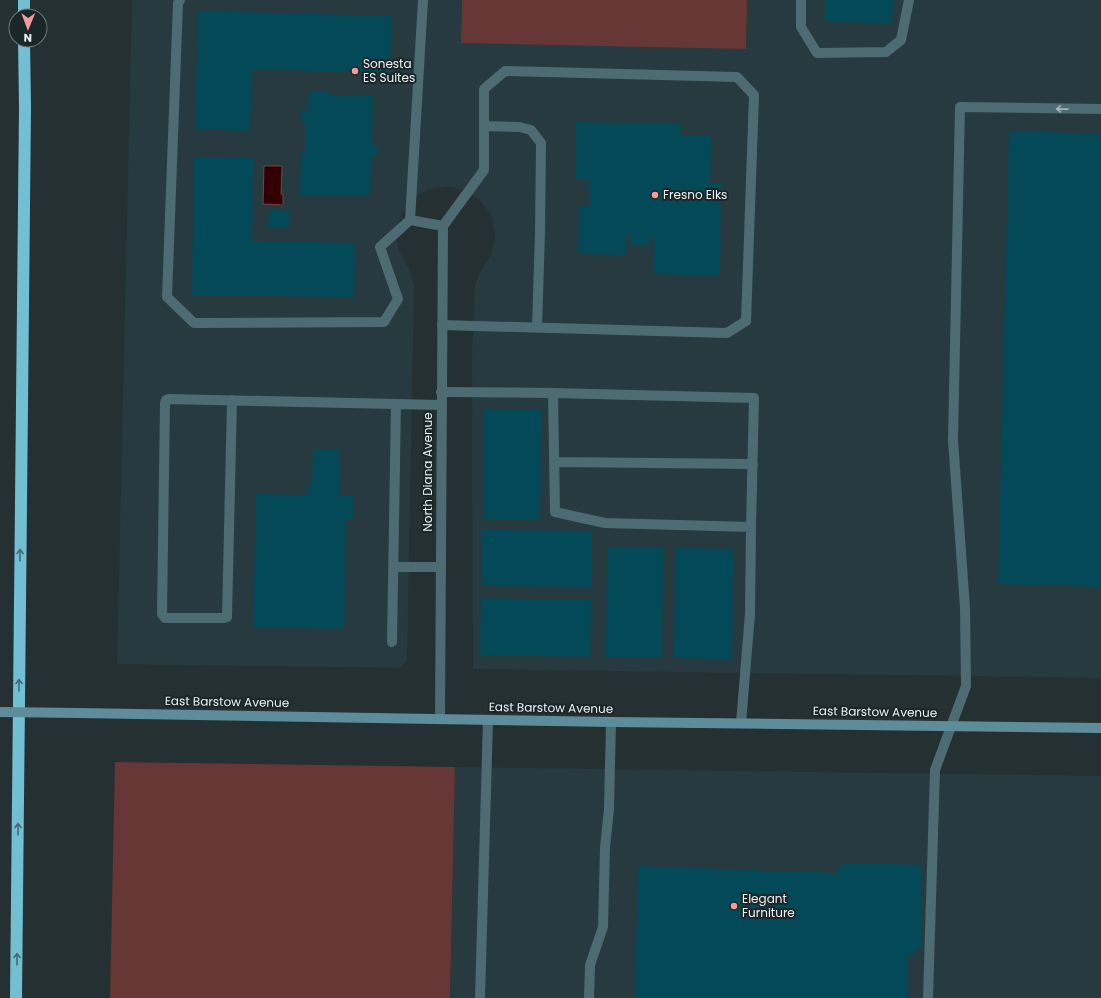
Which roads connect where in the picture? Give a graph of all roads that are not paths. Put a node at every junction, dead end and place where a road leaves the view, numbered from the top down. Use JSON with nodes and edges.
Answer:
{"nodes":[{"id":1,"x":180,"y":0,"type":"edge"},
{"id":2,"x":423,"y":0,"type":"edge"},
{"id":3,"x":801,"y":0,"type":"edge"},
{"id":4,"x":909,"y":0,"type":"edge"},
{"id":5,"x":24,"y":48,"type":"edge"},
{"id":6,"x":1101,"y":109,"type":"edge"},
{"id":7,"x":484,"y":126,"type":"junction"},
{"id":8,"x":410,"y":220,"type":"junction"},
{"id":9,"x":442,"y":226,"type":"junction"},
{"id":10,"x":442,"y":325,"type":"junction"},
{"id":11,"x":537,"y":328,"type":"junction"},
{"id":12,"x":441,"y":392,"type":"junction"},
{"id":13,"x":553,"y":393,"type":"junction"},
{"id":14,"x":232,"y":400,"type":"junction"},
{"id":15,"x":396,"y":404,"type":"junction"},
{"id":16,"x":441,"y":405,"type":"junction"},
{"id":17,"x":554,"y":462,"type":"junction"},
{"id":18,"x":752,"y":464,"type":"junction"},
{"id":19,"x":751,"y":527,"type":"junction"},
{"id":20,"x":394,"y":567,"type":"junction"},
{"id":21,"x":440,"y":567,"type":"junction"},
{"id":22,"x":392,"y":642,"type":"dead end"},
{"id":23,"x":0,"y":712,"type":"edge"},
{"id":24,"x":440,"y":719,"type":"junction"},
{"id":25,"x":488,"y":720,"type":"junction"},
{"id":26,"x":611,"y":722,"type":"junction"},
{"id":27,"x":741,"y":723,"type":"junction"},
{"id":28,"x":950,"y":726,"type":"junction"},
{"id":29,"x":1101,"y":728,"type":"edge"},
{"id":30,"x":16,"y":998,"type":"edge"},
{"id":31,"x":480,"y":998,"type":"edge"},
{"id":32,"x":589,"y":998,"type":"edge"},
{"id":33,"x":928,"y":998,"type":"edge"}],
"edges":[{"from":1,"to":8,"type":"street"},
{"from":2,"to":8,"type":"street"},
{"from":3,"to":4,"type":"street"},
{"from":30,"to":5,"type":"highway","one_way":true},
{"from":6,"to":28,"type":"street","one_way":true},
{"from":7,"to":9,"type":"street"},
{"from":7,"to":11,"type":"street"},
{"from":7,"to":11,"type":"street"},
{"from":8,"to":9,"type":"street"},
{"from":9,"to":10,"type":"street","name":"North Diana Avenue"},
{"from":10,"to":11,"type":"street"},
{"from":10,"to":12,"type":"street","name":"North Diana Avenue"},
{"from":12,"to":13,"type":"street"},
{"from":12,"to":16,"type":"street","name":"North Diana Avenue"},
{"from":13,"to":17,"type":"street"},
{"from":13,"to":18,"type":"street"},
{"from":14,"to":14,"type":"street"},
{"from":14,"to":15,"type":"street"},
{"from":15,"to":16,"type":"street"},
{"from":15,"to":20,"type":"street"},
{"from":16,"to":21,"type":"street","name":"North Diana Avenue"},
{"from":17,"to":18,"type":"street"},
{"from":17,"to":19,"type":"street"},
{"from":18,"to":19,"type":"street"},
{"from":19,"to":27,"type":"street"},
{"from":20,"to":21,"type":"street"},
{"from":20,"to":22,"type":"street"},
{"from":21,"to":24,"type":"street","name":"North Diana Avenue"},
{"from":23,"to":24,"type":"main road","name":"East Barstow Avenue","bridge":true},
{"from":24,"to":25,"type":"main road","name":"East Barstow Avenue"},
{"from":25,"to":26,"type":"main road","name":"East Barstow Avenue"},
{"from":25,"to":31,"type":"street"},
{"from":26,"to":27,"type":"main road","name":"East Barstow Avenue"},
{"from":26,"to":32,"type":"street"},
{"from":27,"to":28,"type":"main road","name":"East Barstow Avenue"},
{"from":28,"to":29,"type":"main road","name":"East Barstow Avenue"},
{"from":28,"to":33,"type":"street"}]}
